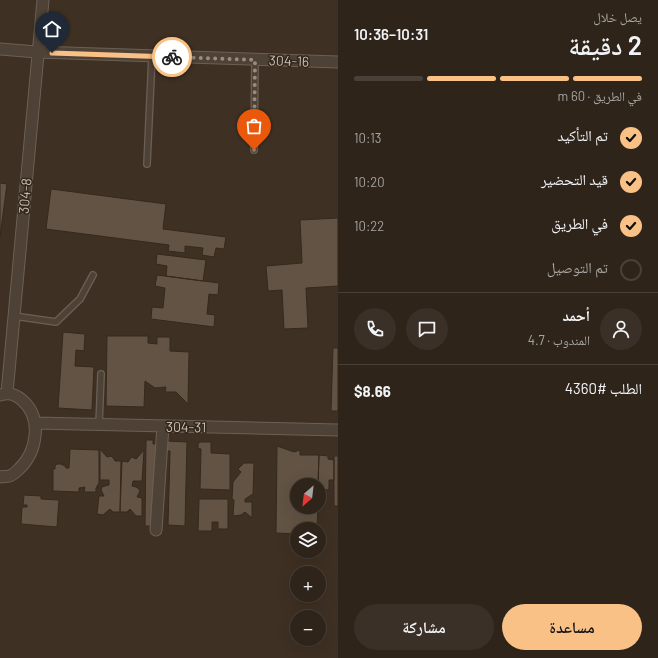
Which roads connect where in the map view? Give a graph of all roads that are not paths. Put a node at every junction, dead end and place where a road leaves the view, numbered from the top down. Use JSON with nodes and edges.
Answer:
{"nodes":[{"id":1,"x":42,"y":0,"type":"edge"},
{"id":2,"x":0,"y":49,"type":"edge"},
{"id":3,"x":37,"y":52,"type":"junction"},
{"id":4,"x":152,"y":56,"type":"junction"},
{"id":5,"x":255,"y":60,"type":"junction"},
{"id":6,"x":338,"y":62,"type":"edge"},
{"id":7,"x":254,"y":150,"type":"dead end"},
{"id":8,"x":147,"y":164,"type":"dead end"},
{"id":9,"x":93,"y":275,"type":"dead end"},
{"id":10,"x":14,"y":316,"type":"junction"},
{"id":11,"x":101,"y":374,"type":"dead end"},
{"id":12,"x":4,"y":394,"type":"edge"},
{"id":13,"x":35,"y":423,"type":"junction"},
{"id":14,"x":99,"y":425,"type":"junction"},
{"id":15,"x":163,"y":426,"type":"junction"},
{"id":16,"x":338,"y":430,"type":"edge"},
{"id":17,"x":0,"y":477,"type":"edge"},
{"id":18,"x":156,"y":530,"type":"dead end"}],
"edges":[{"from":1,"to":3,"type":"street","name":"304-8"},
{"from":2,"to":3,"type":"street","name":"304-16"},
{"from":3,"to":4,"type":"street","name":"304-16"},
{"from":3,"to":10,"type":"street","name":"304-8"},
{"from":4,"to":5,"type":"street","name":"304-16"},
{"from":4,"to":8,"type":"lane"},
{"from":5,"to":6,"type":"street","name":"304-16"},
{"from":5,"to":7,"type":"lane"},
{"from":9,"to":10,"type":"lane"},
{"from":10,"to":12,"type":"street","name":"304-8"},
{"from":11,"to":14,"type":"lane"},
{"from":12,"to":13,"type":"street","name":"304-8"},
{"from":13,"to":14,"type":"street","name":"304-31"},
{"from":13,"to":17,"type":"street","name":"304-8"},
{"from":14,"to":15,"type":"street","name":"304-31"},
{"from":15,"to":16,"type":"street","name":"304-31"},
{"from":15,"to":18,"type":"street"}]}
